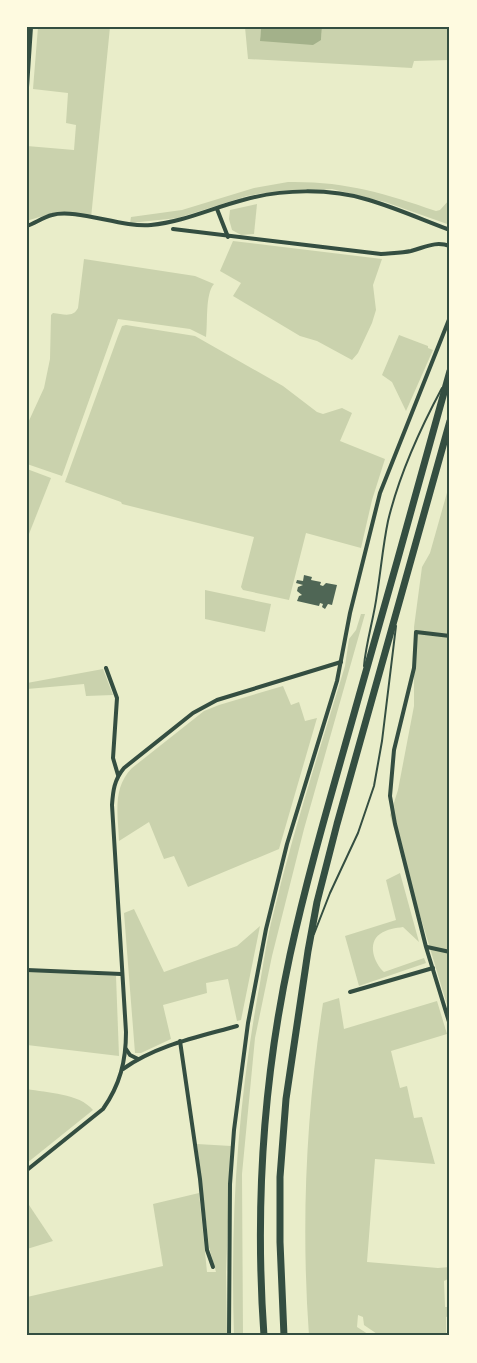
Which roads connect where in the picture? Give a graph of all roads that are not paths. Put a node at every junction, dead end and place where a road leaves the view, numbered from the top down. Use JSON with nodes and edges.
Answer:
{"nodes":[{"id":1,"x":31,"y":27,"type":"edge"},
{"id":2,"x":29,"y":35,"type":"edge"},
{"id":3,"x":27,"y":87,"type":"edge"},
{"id":4,"x":217,"y":209,"type":"junction"},
{"id":5,"x":27,"y":226,"type":"edge"},
{"id":6,"x":173,"y":229,"type":"dead end"},
{"id":7,"x":450,"y":230,"type":"edge"},
{"id":8,"x":228,"y":237,"type":"junction"},
{"id":9,"x":450,"y":246,"type":"edge"},
{"id":10,"x":450,"y":317,"type":"edge"},
{"id":11,"x":449,"y":373,"type":"edge"},
{"id":12,"x":450,"y":421,"type":"edge"},
{"id":13,"x":396,"y":617,"type":"junction"},
{"id":14,"x":450,"y":636,"type":"edge"},
{"id":15,"x":341,"y":662,"type":"junction"},
{"id":16,"x":106,"y":668,"type":"dead end"},
{"id":17,"x":363,"y":681,"type":"junction"},
{"id":18,"x":118,"y":775,"type":"junction"},
{"id":19,"x":426,"y":946,"type":"junction"},
{"id":20,"x":308,"y":951,"type":"junction"},
{"id":21,"x":450,"y":952,"type":"edge"},
{"id":22,"x":433,"y":968,"type":"junction"},
{"id":23,"x":27,"y":970,"type":"edge"},
{"id":24,"x":121,"y":974,"type":"junction"},
{"id":25,"x":350,"y":992,"type":"dead end"},
{"id":26,"x":450,"y":1025,"type":"edge"},
{"id":27,"x":237,"y":1026,"type":"dead end"},
{"id":28,"x":180,"y":1041,"type":"junction"},
{"id":29,"x":126,"y":1048,"type":"junction"},
{"id":30,"x":141,"y":1059,"type":"junction"},
{"id":31,"x":123,"y":1070,"type":"junction"},
{"id":32,"x":27,"y":1170,"type":"edge"},
{"id":33,"x":213,"y":1267,"type":"dead end"},
{"id":34,"x":229,"y":1336,"type":"edge"},
{"id":35,"x":264,"y":1336,"type":"edge"},
{"id":36,"x":284,"y":1336,"type":"edge"}],
"edges":[{"from":1,"to":2,"type":"street"},
{"from":2,"to":3,"type":"street"},
{"from":4,"to":5,"type":"street"},
{"from":4,"to":7,"type":"street"},
{"from":4,"to":8,"type":"street"},
{"from":6,"to":8,"type":"street"},
{"from":8,"to":9,"type":"street"},
{"from":10,"to":15,"type":"street"},
{"from":11,"to":17,"type":"highway"},
{"from":11,"to":17,"type":"lane"},
{"from":12,"to":13,"type":"highway"},
{"from":13,"to":20,"type":"highway"},
{"from":13,"to":20,"type":"lane"},
{"from":14,"to":19,"type":"street"},
{"from":15,"to":18,"type":"street"},
{"from":15,"to":34,"type":"street"},
{"from":16,"to":18,"type":"street"},
{"from":17,"to":35,"type":"highway"},
{"from":18,"to":24,"type":"street"},
{"from":19,"to":21,"type":"street"},
{"from":19,"to":22,"type":"street"},
{"from":20,"to":36,"type":"highway"},
{"from":22,"to":25,"type":"street"},
{"from":22,"to":26,"type":"street"},
{"from":23,"to":24,"type":"street"},
{"from":24,"to":29,"type":"street"},
{"from":27,"to":28,"type":"street"},
{"from":28,"to":30,"type":"street"},
{"from":28,"to":33,"type":"street"},
{"from":29,"to":30,"type":"street"},
{"from":29,"to":31,"type":"street"},
{"from":30,"to":31,"type":"street"},
{"from":31,"to":32,"type":"street"}]}
